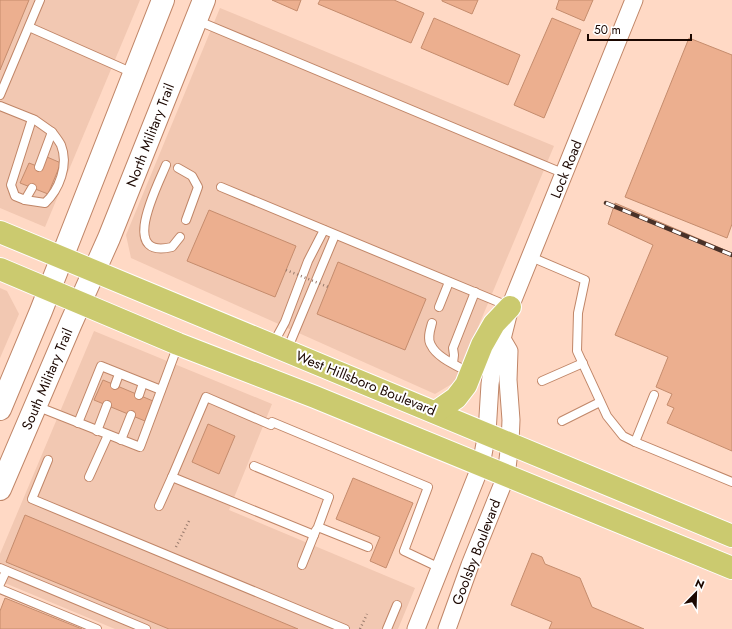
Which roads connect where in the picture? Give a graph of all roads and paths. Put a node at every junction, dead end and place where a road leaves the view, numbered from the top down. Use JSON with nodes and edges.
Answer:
{"nodes":[{"id":1,"x":40,"y":0,"type":"edge"},
{"id":2,"x":163,"y":0,"type":"edge"},
{"id":3,"x":634,"y":0,"type":"edge"},
{"id":4,"x":200,"y":10,"type":"edge"},
{"id":5,"x":29,"y":27,"type":"junction"},
{"id":6,"x":134,"y":73,"type":"junction"},
{"id":7,"x":0,"y":95,"type":"edge"},
{"id":8,"x":0,"y":106,"type":"edge"},
{"id":9,"x":34,"y":120,"type":"junction"},
{"id":10,"x":52,"y":132,"type":"junction"},
{"id":11,"x":166,"y":165,"type":"dead end"},
{"id":12,"x":39,"y":167,"type":"dead end"},
{"id":13,"x":178,"y":168,"type":"dead end"},
{"id":14,"x":565,"y":174,"type":"junction"},
{"id":15,"x":222,"y":187,"type":"dead end"},
{"id":16,"x":32,"y":188,"type":"dead end"},
{"id":17,"x":25,"y":200,"type":"junction"},
{"id":18,"x":186,"y":220,"type":"dead end"},
{"id":19,"x":324,"y":230,"type":"junction"},
{"id":20,"x":0,"y":232,"type":"edge"},
{"id":21,"x":335,"y":235,"type":"junction"},
{"id":22,"x":180,"y":237,"type":"dead end"},
{"id":23,"x":61,"y":257,"type":"junction"},
{"id":24,"x":531,"y":257,"type":"junction"},
{"id":25,"x":0,"y":269,"type":"edge"},
{"id":26,"x":94,"y":270,"type":"junction"},
{"id":27,"x":286,"y":270,"type":"dead end"},
{"id":28,"x":449,"y":282,"type":"junction"},
{"id":29,"x":328,"y":287,"type":"dead end"},
{"id":30,"x":49,"y":289,"type":"junction"},
{"id":31,"x":475,"y":292,"type":"junction"},
{"id":32,"x":81,"y":302,"type":"junction"},
{"id":33,"x":439,"y":307,"type":"dead end"},
{"id":34,"x":510,"y":307,"type":"junction"},
{"id":35,"x":432,"y":323,"type":"dead end"},
{"id":36,"x":502,"y":339,"type":"junction"},
{"id":37,"x":178,"y":344,"type":"junction"},
{"id":38,"x":280,"y":348,"type":"junction"},
{"id":39,"x":583,"y":363,"type":"junction"},
{"id":40,"x":462,"y":368,"type":"junction"},
{"id":41,"x":119,"y":374,"type":"junction"},
{"id":42,"x":542,"y":382,"type":"dead end"},
{"id":43,"x":143,"y":383,"type":"junction"},
{"id":44,"x":115,"y":385,"type":"dead end"},
{"id":45,"x":161,"y":390,"type":"junction"},
{"id":46,"x":139,"y":395,"type":"dead end"},
{"id":47,"x":654,"y":395,"type":"dead end"},
{"id":48,"x":600,"y":402,"type":"junction"},
{"id":49,"x":107,"y":405,"type":"dead end"},
{"id":50,"x":36,"y":406,"type":"junction"},
{"id":51,"x":0,"y":409,"type":"edge"},
{"id":52,"x":436,"y":412,"type":"junction"},
{"id":53,"x":131,"y":415,"type":"dead end"},
{"id":54,"x":562,"y":421,"type":"dead end"},
{"id":55,"x":78,"y":423,"type":"junction"},
{"id":56,"x":97,"y":431,"type":"junction"},
{"id":57,"x":486,"y":433,"type":"junction"},
{"id":58,"x":108,"y":435,"type":"junction"},
{"id":59,"x":121,"y":440,"type":"junction"},
{"id":60,"x":634,"y":442,"type":"junction"},
{"id":61,"x":510,"y":443,"type":"junction"},
{"id":62,"x":48,"y":460,"type":"dead end"},
{"id":63,"x":481,"y":465,"type":"junction"},
{"id":64,"x":254,"y":466,"type":"dead end"},
{"id":65,"x":506,"y":476,"type":"junction"},
{"id":66,"x":89,"y":477,"type":"dead end"},
{"id":67,"x":172,"y":477,"type":"junction"},
{"id":68,"x":732,"y":482,"type":"edge"},
{"id":69,"x":0,"y":489,"type":"edge"},
{"id":70,"x":160,"y":506,"type":"dead end"},
{"id":71,"x":190,"y":519,"type":"dead end"},
{"id":72,"x":316,"y":531,"type":"junction"},
{"id":73,"x":732,"y":536,"type":"edge"},
{"id":74,"x":368,"y":547,"type":"dead end"},
{"id":75,"x":172,"y":557,"type":"junction"},
{"id":76,"x":302,"y":565,"type":"dead end"},
{"id":77,"x":440,"y":568,"type":"junction"},
{"id":78,"x":732,"y":568,"type":"edge"},
{"id":79,"x":3,"y":570,"type":"edge"},
{"id":80,"x":0,"y":584,"type":"edge"},
{"id":81,"x":0,"y":589,"type":"edge"},
{"id":82,"x":397,"y":604,"type":"dead end"},
{"id":83,"x":367,"y":614,"type":"dead end"},
{"id":84,"x":97,"y":629,"type":"edge"},
{"id":85,"x":146,"y":629,"type":"edge"},
{"id":86,"x":345,"y":629,"type":"edge"},
{"id":87,"x":360,"y":629,"type":"edge"},
{"id":88,"x":387,"y":629,"type":"edge"},
{"id":89,"x":416,"y":629,"type":"edge"},
{"id":90,"x":447,"y":629,"type":"edge"}],
"edges":[{"from":1,"to":5,"type":"lane"},
{"from":2,"to":6,"type":"street"},
{"from":3,"to":14,"type":"street","name":"Lock Road"},
{"from":4,"to":14,"type":"lane"},
{"from":4,"to":26,"type":"street","name":"North Military Trail"},
{"from":5,"to":6,"type":"lane"},
{"from":5,"to":7,"type":"lane"},
{"from":6,"to":23,"type":"street"},
{"from":8,"to":9,"type":"lane"},
{"from":9,"to":10,"type":"lane"},
{"from":9,"to":17,"type":"lane"},
{"from":10,"to":12,"type":"lane"},
{"from":10,"to":17,"type":"lane"},
{"from":11,"to":22,"type":"lane"},
{"from":13,"to":18,"type":"lane"},
{"from":14,"to":24,"type":"street","name":"Lock Road"},
{"from":15,"to":19,"type":"lane"},
{"from":16,"to":17,"type":"lane"},
{"from":19,"to":21,"type":"lane"},
{"from":19,"to":38,"type":"lane"},
{"from":20,"to":23,"type":"main road","name":"West Hillsboro Boulevard"},
{"from":21,"to":28,"type":"lane"},
{"from":21,"to":38,"type":"lane"},
{"from":23,"to":26,"type":"main road","name":"West Hillsboro Boulevard"},
{"from":23,"to":30,"type":"street"},
{"from":24,"to":34,"type":"street","name":"Lock Road"},
{"from":24,"to":39,"type":"lane"},
{"from":25,"to":30,"type":"main road"},
{"from":26,"to":32,"type":"street","name":"South Military Trail"},
{"from":26,"to":38,"type":"main road","name":"West Hillsboro Boulevard"},
{"from":27,"to":29,"type":"path","bridge":true},
{"from":28,"to":31,"type":"lane"},
{"from":28,"to":33,"type":"lane"},
{"from":30,"to":32,"type":"main road"},
{"from":30,"to":51,"type":"street"},
{"from":31,"to":34,"type":"lane"},
{"from":31,"to":40,"type":"lane"},
{"from":32,"to":37,"type":"main road"},
{"from":32,"to":50,"type":"street","name":"South Military Trail"},
{"from":34,"to":36,"type":"street","name":"Lock Road"},
{"from":34,"to":40,"type":"main road"},
{"from":35,"to":40,"type":"lane"},
{"from":36,"to":57,"type":"street","name":"Lock Road"},
{"from":36,"to":61,"type":"street"},
{"from":37,"to":45,"type":"lane"},
{"from":37,"to":63,"type":"main road"},
{"from":38,"to":52,"type":"main road","name":"West Hillsboro Boulevard"},
{"from":39,"to":42,"type":"lane"},
{"from":39,"to":48,"type":"lane"},
{"from":40,"to":52,"type":"main road"},
{"from":41,"to":43,"type":"lane"},
{"from":41,"to":44,"type":"lane"},
{"from":41,"to":55,"type":"lane"},
{"from":43,"to":45,"type":"lane"},
{"from":43,"to":46,"type":"lane"},
{"from":45,"to":59,"type":"lane"},
{"from":47,"to":60,"type":"lane"},
{"from":48,"to":54,"type":"lane"},
{"from":48,"to":60,"type":"lane"},
{"from":49,"to":56,"type":"lane"},
{"from":50,"to":55,"type":"lane"},
{"from":50,"to":69,"type":"street","name":"South Military Trail"},
{"from":52,"to":57,"type":"main road","name":"West Hillsboro Boulevard"},
{"from":53,"to":59,"type":"lane"},
{"from":55,"to":56,"type":"lane"},
{"from":56,"to":58,"type":"lane"},
{"from":57,"to":61,"type":"main road","name":"West Hillsboro Boulevard"},
{"from":57,"to":63,"type":"street"},
{"from":58,"to":59,"type":"lane"},
{"from":58,"to":66,"type":"lane"},
{"from":60,"to":68,"type":"lane"},
{"from":61,"to":65,"type":"street","name":"Goolsby Boulevard"},
{"from":61,"to":73,"type":"main road","name":"West Hillsboro Boulevard"},
{"from":62,"to":75,"type":"lane"},
{"from":63,"to":65,"type":"main road"},
{"from":63,"to":77,"type":"street"},
{"from":64,"to":72,"type":"lane"},
{"from":65,"to":78,"type":"main road"},
{"from":65,"to":90,"type":"street","name":"Goolsby Boulevard"},
{"from":67,"to":70,"type":"lane"},
{"from":67,"to":72,"type":"lane"},
{"from":67,"to":77,"type":"lane"},
{"from":71,"to":75,"type":"path"},
{"from":72,"to":74,"type":"lane"},
{"from":72,"to":76,"type":"lane"},
{"from":75,"to":86,"type":"lane"},
{"from":77,"to":89,"type":"street"},
{"from":79,"to":80,"type":"lane"},
{"from":79,"to":85,"type":"lane"},
{"from":81,"to":84,"type":"lane"},
{"from":82,"to":88,"type":"lane"},
{"from":83,"to":87,"type":"path"}]}
